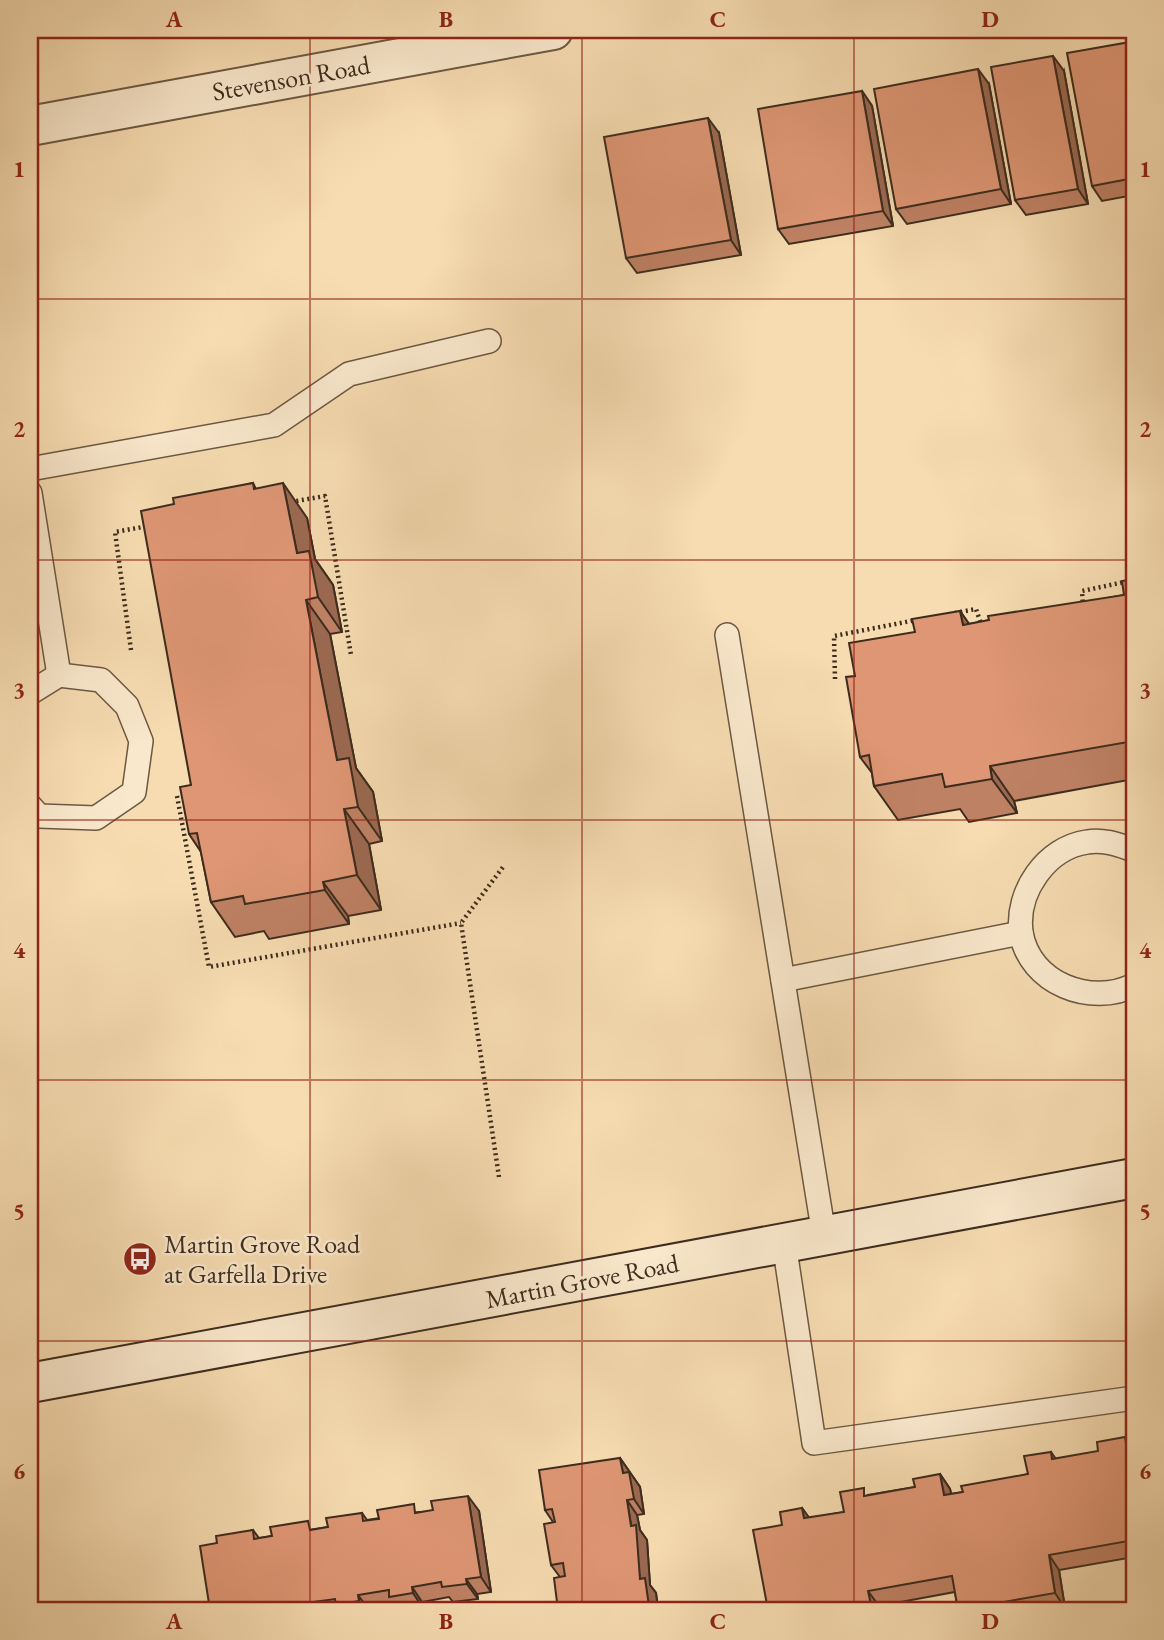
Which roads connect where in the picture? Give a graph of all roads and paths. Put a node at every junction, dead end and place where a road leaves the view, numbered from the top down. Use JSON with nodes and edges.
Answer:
{"nodes":[{"id":1,"x":550,"y":30,"type":"edge"},
{"id":2,"x":30,"y":126,"type":"edge"},
{"id":3,"x":489,"y":341,"type":"dead end"},
{"id":4,"x":30,"y":468,"type":"edge"},
{"id":5,"x":30,"y":493,"type":"edge"},
{"id":6,"x":285,"y":503,"type":"edge"},
{"id":7,"x":154,"y":525,"type":"edge"},
{"id":8,"x":1134,"y":580,"type":"edge"},
{"id":9,"x":950,"y":614,"type":"edge"},
{"id":10,"x":1084,"y":618,"type":"edge"},
{"id":11,"x":924,"y":619,"type":"edge"},
{"id":12,"x":984,"y":632,"type":"edge"},
{"id":13,"x":727,"y":635,"type":"dead end"},
{"id":14,"x":351,"y":655,"type":"dead end"},
{"id":15,"x":133,"y":664,"type":"dead end"},
{"id":16,"x":59,"y":676,"type":"junction"},
{"id":17,"x":835,"y":679,"type":"dead end"},
{"id":18,"x":30,"y":693,"type":"edge"},
{"id":19,"x":175,"y":783,"type":"dead end"},
{"id":20,"x":30,"y":806,"type":"edge"},
{"id":21,"x":1134,"y":850,"type":"edge"},
{"id":22,"x":503,"y":867,"type":"dead end"},
{"id":23,"x":461,"y":923,"type":"junction"},
{"id":24,"x":1021,"y":933,"type":"junction"},
{"id":25,"x":783,"y":980,"type":"junction"},
{"id":26,"x":1134,"y":985,"type":"edge"},
{"id":27,"x":499,"y":1177,"type":"dead end"},
{"id":28,"x":1134,"y":1178,"type":"edge"},
{"id":29,"x":824,"y":1236,"type":"junction"},
{"id":30,"x":784,"y":1243,"type":"junction"},
{"id":31,"x":30,"y":1383,"type":"edge"},
{"id":32,"x":1134,"y":1398,"type":"edge"}],
"edges":[{"from":1,"to":2,"type":"main road","name":"Stevenson Road"},
{"from":3,"to":4,"type":"lane"},
{"from":5,"to":16,"type":"lane"},
{"from":6,"to":14,"type":"path"},
{"from":7,"to":15,"type":"path"},
{"from":8,"to":10,"type":"path"},
{"from":9,"to":12,"type":"path"},
{"from":11,"to":17,"type":"path"},
{"from":13,"to":25,"type":"lane"},
{"from":16,"to":18,"type":"lane"},
{"from":16,"to":20,"type":"lane"},
{"from":19,"to":23,"type":"path"},
{"from":21,"to":24,"type":"lane"},
{"from":22,"to":23,"type":"path"},
{"from":23,"to":27,"type":"path"},
{"from":24,"to":25,"type":"lane"},
{"from":24,"to":26,"type":"lane"},
{"from":25,"to":29,"type":"lane"},
{"from":28,"to":29,"type":"main road","name":"Martin Grove Road"},
{"from":29,"to":30,"type":"main road","name":"Martin Grove Road"},
{"from":30,"to":31,"type":"main road","name":"Martin Grove Road"},
{"from":30,"to":32,"type":"lane"}]}
